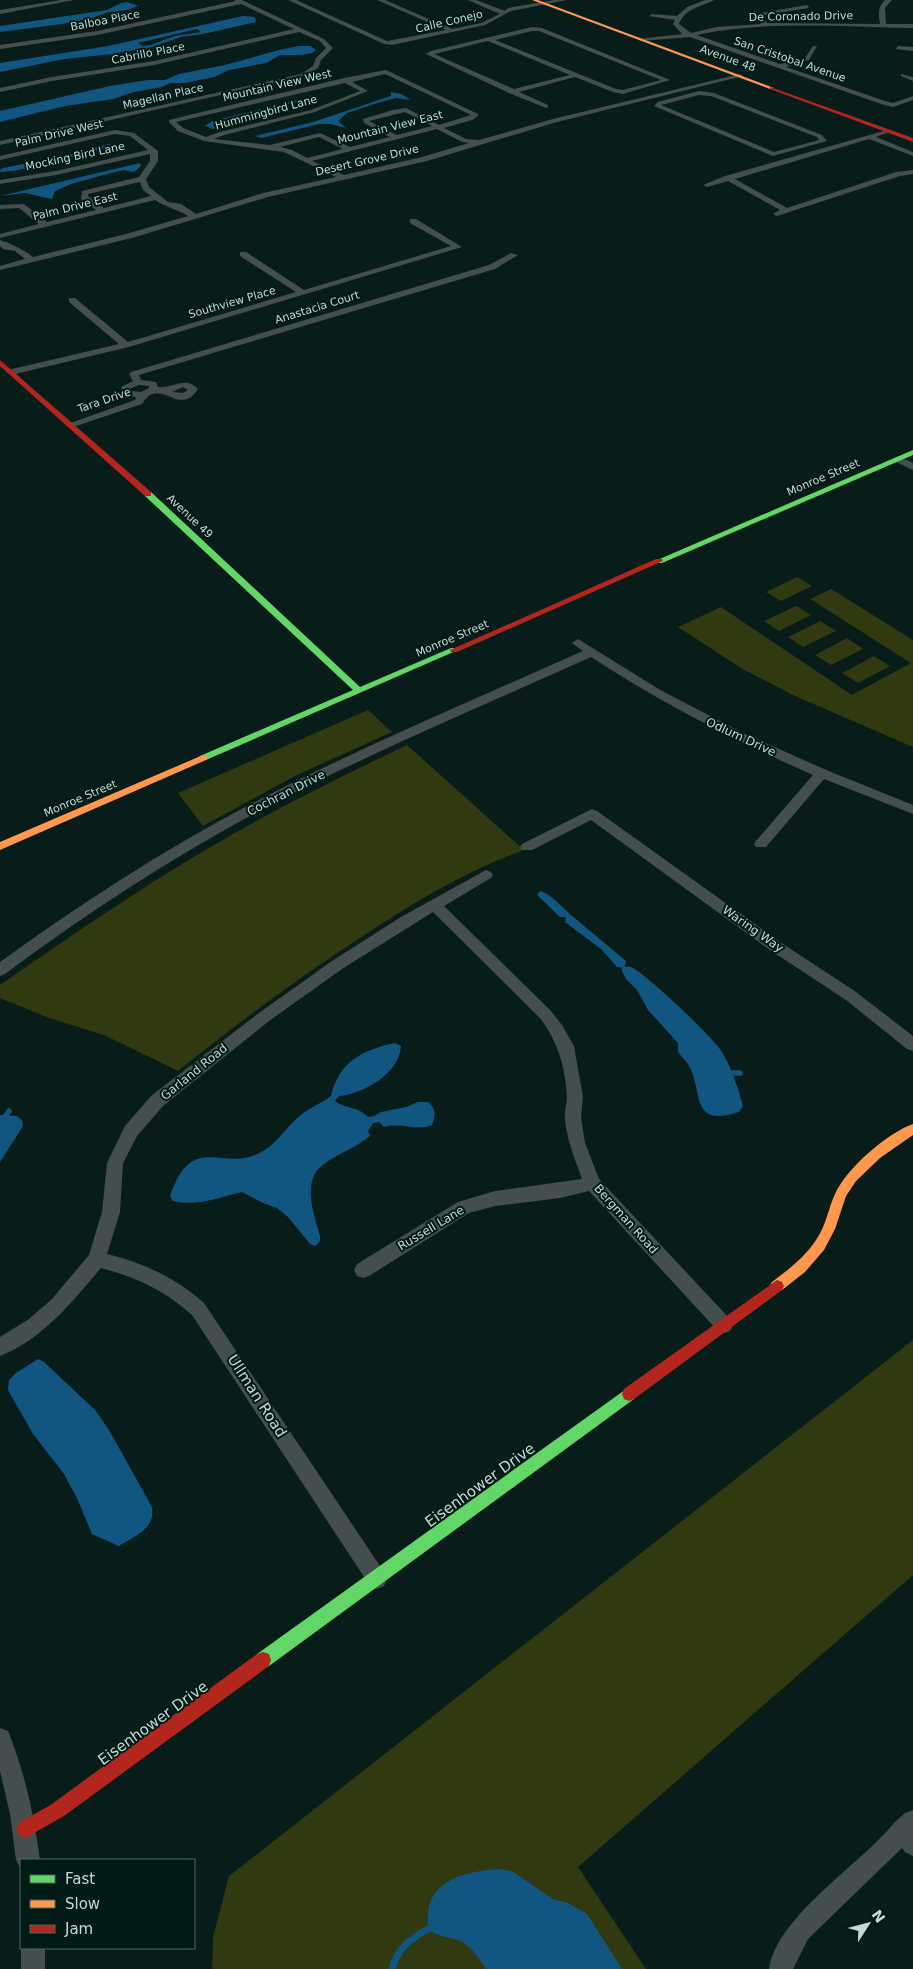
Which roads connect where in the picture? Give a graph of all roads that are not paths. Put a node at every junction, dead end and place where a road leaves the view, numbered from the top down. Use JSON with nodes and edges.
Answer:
{"nodes":[{"id":1,"x":70,"y":0,"type":"edge"},
{"id":2,"x":291,"y":0,"type":"edge"},
{"id":3,"x":380,"y":0,"type":"edge"},
{"id":4,"x":471,"y":0,"type":"edge"},
{"id":5,"x":564,"y":0,"type":"edge"},
{"id":6,"x":711,"y":0,"type":"edge"},
{"id":7,"x":889,"y":0,"type":"edge"},
{"id":8,"x":239,"y":1,"type":"edge"},
{"id":9,"x":540,"y":2,"type":"edge"},
{"id":10,"x":807,"y":6,"type":"dead end"},
{"id":11,"x":0,"y":12,"type":"edge"},
{"id":12,"x":506,"y":12,"type":"junction"},
{"id":13,"x":652,"y":16,"type":"dead end"},
{"id":14,"x":678,"y":18,"type":"junction"},
{"id":15,"x":765,"y":25,"type":"junction"},
{"id":16,"x":883,"y":25,"type":"junction"},
{"id":17,"x":913,"y":26,"type":"edge"},
{"id":18,"x":299,"y":30,"type":"junction"},
{"id":19,"x":453,"y":31,"type":"junction"},
{"id":20,"x":690,"y":35,"type":"junction"},
{"id":21,"x":488,"y":39,"type":"junction"},
{"id":22,"x":641,"y":39,"type":"junction"},
{"id":23,"x":680,"y":42,"type":"dead end"},
{"id":24,"x":0,"y":47,"type":"edge"},
{"id":25,"x":815,"y":47,"type":"dead end"},
{"id":26,"x":898,"y":48,"type":"dead end"},
{"id":27,"x":913,"y":49,"type":"edge"},
{"id":28,"x":781,"y":66,"type":"junction"},
{"id":29,"x":727,"y":71,"type":"junction"},
{"id":30,"x":576,"y":75,"type":"junction"},
{"id":31,"x":903,"y":75,"type":"dead end"},
{"id":32,"x":740,"y":76,"type":"junction"},
{"id":33,"x":913,"y":79,"type":"edge"},
{"id":34,"x":344,"y":80,"type":"junction"},
{"id":35,"x":649,"y":84,"type":"junction"},
{"id":36,"x":640,"y":86,"type":"junction"},
{"id":37,"x":680,"y":86,"type":"junction"},
{"id":38,"x":688,"y":89,"type":"junction"},
{"id":39,"x":0,"y":90,"type":"edge"},
{"id":40,"x":511,"y":92,"type":"junction"},
{"id":41,"x":662,"y":92,"type":"junction"},
{"id":42,"x":684,"y":98,"type":"junction"},
{"id":43,"x":913,"y":98,"type":"edge"},
{"id":44,"x":675,"y":101,"type":"junction"},
{"id":45,"x":546,"y":106,"type":"dead end"},
{"id":46,"x":475,"y":113,"type":"joint"},
{"id":47,"x":439,"y":126,"type":"junction"},
{"id":48,"x":890,"y":131,"type":"junction"},
{"id":49,"x":396,"y":137,"type":"junction"},
{"id":50,"x":869,"y":137,"type":"junction"},
{"id":51,"x":206,"y":140,"type":"junction"},
{"id":52,"x":476,"y":140,"type":"junction"},
{"id":53,"x":913,"y":140,"type":"edge"},
{"id":54,"x":464,"y":141,"type":"junction"},
{"id":55,"x":0,"y":143,"type":"edge"},
{"id":56,"x":271,"y":147,"type":"junction"},
{"id":57,"x":349,"y":149,"type":"junction"},
{"id":58,"x":154,"y":150,"type":"junction"},
{"id":59,"x":913,"y":154,"type":"edge"},
{"id":60,"x":0,"y":158,"type":"edge"},
{"id":61,"x":306,"y":160,"type":"junction"},
{"id":62,"x":315,"y":165,"type":"junction"},
{"id":63,"x":913,"y":172,"type":"edge"},
{"id":64,"x":334,"y":177,"type":"junction"},
{"id":65,"x":728,"y":178,"type":"junction"},
{"id":66,"x":142,"y":179,"type":"junction"},
{"id":67,"x":0,"y":182,"type":"edge"},
{"id":68,"x":707,"y":184,"type":"dead end"},
{"id":69,"x":156,"y":197,"type":"junction"},
{"id":70,"x":0,"y":207,"type":"edge"},
{"id":71,"x":102,"y":210,"type":"junction"},
{"id":72,"x":787,"y":211,"type":"junction"},
{"id":73,"x":777,"y":214,"type":"dead end"},
{"id":74,"x":185,"y":215,"type":"junction"},
{"id":75,"x":426,"y":219,"type":"dead end"},
{"id":76,"x":46,"y":224,"type":"junction"},
{"id":77,"x":0,"y":236,"type":"edge"},
{"id":78,"x":3,"y":244,"type":"edge"},
{"id":79,"x":243,"y":254,"type":"dead end"},
{"id":80,"x":514,"y":255,"type":"dead end"},
{"id":81,"x":29,"y":258,"type":"junction"},
{"id":82,"x":15,"y":261,"type":"junction"},
{"id":83,"x":0,"y":262,"type":"edge"},
{"id":84,"x":0,"y":268,"type":"edge"},
{"id":85,"x":304,"y":293,"type":"junction"},
{"id":86,"x":72,"y":300,"type":"dead end"},
{"id":87,"x":126,"y":345,"type":"junction"},
{"id":88,"x":0,"y":362,"type":"edge"},
{"id":89,"x":11,"y":372,"type":"junction"},
{"id":90,"x":138,"y":382,"type":"junction"},
{"id":91,"x":154,"y":389,"type":"junction"},
{"id":92,"x":167,"y":390,"type":"dead end"},
{"id":93,"x":131,"y":394,"type":"junction"},
{"id":94,"x":142,"y":395,"type":"junction"},
{"id":95,"x":60,"y":417,"type":"junction"},
{"id":96,"x":70,"y":425,"type":"junction"},
{"id":97,"x":913,"y":453,"type":"edge"},
{"id":98,"x":898,"y":459,"type":"junction"},
{"id":99,"x":913,"y":467,"type":"edge"},
{"id":100,"x":578,"y":644,"type":"dead end"},
{"id":101,"x":591,"y":652,"type":"junction"},
{"id":102,"x":359,"y":691,"type":"junction"},
{"id":103,"x":821,"y":774,"type":"junction"},
{"id":104,"x":913,"y":810,"type":"edge"},
{"id":105,"x":761,"y":844,"type":"dead end"},
{"id":106,"x":0,"y":846,"type":"edge"},
{"id":107,"x":527,"y":847,"type":"dead end"},
{"id":108,"x":486,"y":875,"type":"dead end"},
{"id":109,"x":434,"y":904,"type":"junction"},
{"id":110,"x":0,"y":970,"type":"edge"},
{"id":111,"x":913,"y":1045,"type":"edge"},
{"id":112,"x":913,"y":1128,"type":"edge"},
{"id":113,"x":592,"y":1183,"type":"junction"},
{"id":114,"x":97,"y":1259,"type":"junction"},
{"id":115,"x":363,"y":1270,"type":"dead end"},
{"id":116,"x":724,"y":1325,"type":"junction"},
{"id":117,"x":0,"y":1347,"type":"edge"},
{"id":118,"x":377,"y":1579,"type":"junction"},
{"id":119,"x":0,"y":1739,"type":"edge"},
{"id":120,"x":25,"y":1829,"type":"junction"},
{"id":121,"x":910,"y":1832,"type":"edge"},
{"id":122,"x":28,"y":1859,"type":"edge"},
{"id":123,"x":33,"y":1949,"type":"edge"},
{"id":124,"x":33,"y":1969,"type":"edge"},
{"id":125,"x":782,"y":1969,"type":"edge"}],
"edges":[{"from":1,"to":11,"type":"street"},
{"from":2,"to":19,"type":"street","name":"Calle Conejo"},
{"from":3,"to":19,"type":"street"},
{"from":4,"to":12,"type":"street"},
{"from":5,"to":9,"type":"street","name":"Calle Conejo"},
{"from":6,"to":14,"type":"street"},
{"from":7,"to":16,"type":"street"},
{"from":8,"to":18,"type":"street"},
{"from":8,"to":24,"type":"street","name":"Balboa Place"},
{"from":9,"to":12,"type":"street","name":"Calle Conejo"},
{"from":9,"to":22,"type":"main road","name":"Avenue 48"},
{"from":10,"to":15,"type":"street"},
{"from":12,"to":19,"type":"street","name":"Calle Conejo"},
{"from":13,"to":14,"type":"street"},
{"from":14,"to":20,"type":"street"},
{"from":15,"to":16,"type":"street","name":"De Coronado Drive"},
{"from":15,"to":20,"type":"street","name":"De Coronado Drive"},
{"from":16,"to":17,"type":"street","name":"De Coronado Drive"},
{"from":18,"to":39,"type":"street","name":"Cabrillo Place"},
{"from":18,"to":55,"type":"street","name":"Magellan Place"},
{"from":20,"to":22,"type":"street","name":"De Coronado Drive"},
{"from":20,"to":23,"type":"street","name":"De Coronado Drive"},
{"from":20,"to":28,"type":"street","name":"San Cristobal Avenue"},
{"from":21,"to":30,"type":"street"},
{"from":21,"to":35,"type":"street"},
{"from":21,"to":40,"type":"street"},
{"from":22,"to":29,"type":"main road","name":"Avenue 48"},
{"from":25,"to":28,"type":"street"},
{"from":26,"to":27,"type":"street"},
{"from":28,"to":43,"type":"street","name":"San Cristobal Avenue"},
{"from":29,"to":32,"type":"main road","name":"Avenue 48"},
{"from":29,"to":37,"type":"street","name":"Desert Grove Drive"},
{"from":30,"to":36,"type":"street"},
{"from":30,"to":40,"type":"street"},
{"from":31,"to":33,"type":"street"},
{"from":32,"to":38,"type":"street","name":"Desert Grove Drive"},
{"from":32,"to":48,"type":"main road","name":"Avenue 48"},
{"from":34,"to":46,"type":"street","name":"Mountain View West"},
{"from":34,"to":51,"type":"street","name":"Hummingbird Lane"},
{"from":34,"to":51,"type":"street","name":"Mountain View West"},
{"from":35,"to":36,"type":"street"},
{"from":35,"to":41,"type":"street"},
{"from":36,"to":41,"type":"street"},
{"from":37,"to":38,"type":"street"},
{"from":37,"to":41,"type":"street","name":"Desert Grove Drive"},
{"from":38,"to":41,"type":"street","name":"Desert Grove Drive"},
{"from":40,"to":45,"type":"street"},
{"from":41,"to":42,"type":"street"},
{"from":41,"to":44,"type":"street"},
{"from":41,"to":52,"type":"street","name":"Desert Grove Drive"},
{"from":42,"to":44,"type":"street"},
{"from":42,"to":44,"type":"street"},
{"from":46,"to":47,"type":"street","name":"Mountain View East"},
{"from":47,"to":49,"type":"street","name":"Mountain View East"},
{"from":47,"to":49,"type":"street"},
{"from":47,"to":52,"type":"street"},
{"from":47,"to":54,"type":"street"},
{"from":48,"to":50,"type":"street"},
{"from":48,"to":53,"type":"main road","name":"Avenue 48"},
{"from":49,"to":57,"type":"street","name":"Mountain View East"},
{"from":50,"to":59,"type":"street"},
{"from":50,"to":65,"type":"street"},
{"from":51,"to":56,"type":"street"},
{"from":52,"to":54,"type":"street","name":"Desert Grove Drive"},
{"from":52,"to":64,"type":"street","name":"Desert Grove Drive"},
{"from":54,"to":64,"type":"street","name":"Desert Grove Drive"},
{"from":56,"to":57,"type":"street"},
{"from":56,"to":61,"type":"street"},
{"from":57,"to":61,"type":"street","name":"Mountain View East"},
{"from":58,"to":60,"type":"street","name":"Palm Drive West"},
{"from":58,"to":66,"type":"street"},
{"from":58,"to":67,"type":"street","name":"Mocking Bird Lane"},
{"from":61,"to":62,"type":"street"},
{"from":62,"to":64,"type":"street"},
{"from":62,"to":64,"type":"street"},
{"from":63,"to":72,"type":"street"},
{"from":64,"to":74,"type":"street","name":"Desert Grove Drive"},
{"from":65,"to":68,"type":"street"},
{"from":65,"to":72,"type":"street"},
{"from":66,"to":69,"type":"street"},
{"from":66,"to":71,"type":"street"},
{"from":69,"to":71,"type":"street","name":"Palm Drive East"},
{"from":69,"to":74,"type":"street"},
{"from":70,"to":76,"type":"street"},
{"from":71,"to":76,"type":"street","name":"Palm Drive East"},
{"from":72,"to":73,"type":"street"},
{"from":74,"to":81,"type":"street","name":"Desert Grove Drive"},
{"from":75,"to":85,"type":"street","name":"Southview Place"},
{"from":76,"to":77,"type":"street","name":"Palm Drive East"},
{"from":78,"to":81,"type":"street"},
{"from":78,"to":82,"type":"street"},
{"from":79,"to":85,"type":"street"},
{"from":80,"to":90,"type":"street","name":"Anastacia Court"},
{"from":81,"to":82,"type":"street","name":"Desert Grove Drive"},
{"from":82,"to":83,"type":"street","name":"Desert Grove Drive"},
{"from":82,"to":84,"type":"street","name":"Desert Grove Drive"},
{"from":85,"to":87,"type":"street","name":"Southview Place"},
{"from":86,"to":87,"type":"street"},
{"from":87,"to":89,"type":"street","name":"Southview Place"},
{"from":88,"to":89,"type":"main road","name":"Avenue 49"},
{"from":89,"to":95,"type":"main road","name":"Avenue 49"},
{"from":90,"to":91,"type":"street"},
{"from":90,"to":93,"type":"street","name":"Anastacia Court"},
{"from":91,"to":92,"type":"street"},
{"from":91,"to":94,"type":"street"},
{"from":93,"to":94,"type":"street"},
{"from":93,"to":95,"type":"street","name":"Tara Drive"},
{"from":94,"to":96,"type":"street","name":"Tara Drive"},
{"from":95,"to":96,"type":"main road","name":"Avenue 49"},
{"from":96,"to":102,"type":"main road","name":"Avenue 49"},
{"from":97,"to":98,"type":"main road","name":"Monroe Street"},
{"from":98,"to":99,"type":"street"},
{"from":98,"to":102,"type":"main road","name":"Monroe Street"},
{"from":100,"to":101,"type":"street","name":"Odlum Drive"},
{"from":101,"to":103,"type":"street","name":"Odlum Drive"},
{"from":101,"to":110,"type":"street","name":"Cochran Drive"},
{"from":102,"to":106,"type":"main road","name":"Monroe Street"},
{"from":103,"to":104,"type":"street","name":"Odlum Drive"},
{"from":103,"to":105,"type":"street"},
{"from":107,"to":111,"type":"street","name":"Waring Way"},
{"from":108,"to":109,"type":"street","name":"Garland Road"},
{"from":109,"to":113,"type":"street","name":"Bergman Road"},
{"from":109,"to":114,"type":"street","name":"Garland Road"},
{"from":112,"to":116,"type":"main road","name":"Eisenhower Drive"},
{"from":113,"to":115,"type":"street","name":"Russell Lane"},
{"from":113,"to":116,"type":"street","name":"Bergman Road"},
{"from":114,"to":117,"type":"street","name":"Garland Road"},
{"from":114,"to":118,"type":"street","name":"Ullman Road"},
{"from":116,"to":118,"type":"main road","name":"Eisenhower Drive"},
{"from":118,"to":120,"type":"main road","name":"Eisenhower Drive"},
{"from":119,"to":120,"type":"street"},
{"from":120,"to":122,"type":"street"},
{"from":121,"to":125,"type":"street"},
{"from":123,"to":124,"type":"street"}]}
